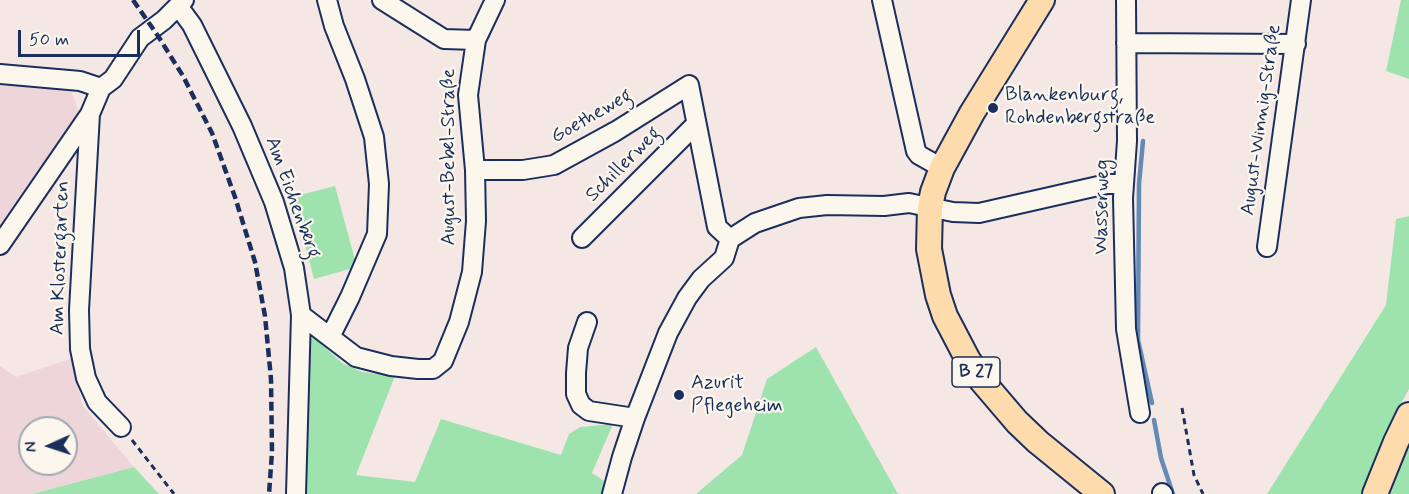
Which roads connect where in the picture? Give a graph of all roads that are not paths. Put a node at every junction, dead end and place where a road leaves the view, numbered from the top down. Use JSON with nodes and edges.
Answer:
{"nodes":[{"id":1,"x":327,"y":0,"type":"edge"},
{"id":2,"x":382,"y":0,"type":"edge"},
{"id":3,"x":495,"y":0,"type":"edge"},
{"id":4,"x":882,"y":0,"type":"edge"},
{"id":5,"x":1042,"y":0,"type":"edge"},
{"id":6,"x":1126,"y":0,"type":"edge"},
{"id":7,"x":1301,"y":0,"type":"edge"},
{"id":8,"x":181,"y":3,"type":"edge"},
{"id":9,"x":476,"y":40,"type":"junction"},
{"id":10,"x":1126,"y":43,"type":"junction"},
{"id":11,"x":1296,"y":44,"type":"junction"},
{"id":12,"x":0,"y":74,"type":"edge"},
{"id":13,"x":101,"y":88,"type":"junction"},
{"id":14,"x":90,"y":114,"type":"junction"},
{"id":15,"x":696,"y":124,"type":"junction"},
{"id":16,"x":942,"y":168,"type":"junction"},
{"id":17,"x":475,"y":170,"type":"junction"},
{"id":18,"x":1124,"y":184,"type":"junction"},
{"id":19,"x":930,"y":207,"type":"junction"},
{"id":20,"x":582,"y":238,"type":"dead end"},
{"id":21,"x":730,"y":239,"type":"junction"},
{"id":22,"x":0,"y":245,"type":"edge"},
{"id":23,"x":1267,"y":247,"type":"dead end"},
{"id":24,"x":302,"y":315,"type":"junction"},
{"id":25,"x":587,"y":322,"type":"dead end"},
{"id":26,"x":330,"y":337,"type":"junction"},
{"id":27,"x":1140,"y":413,"type":"dead end"},
{"id":28,"x":1409,"y":415,"type":"edge"},
{"id":29,"x":635,"y":418,"type":"junction"},
{"id":30,"x":121,"y":427,"type":"road end"},
{"id":31,"x":613,"y":489,"type":"edge"},
{"id":32,"x":296,"y":494,"type":"edge"},
{"id":33,"x":1102,"y":494,"type":"edge"},
{"id":34,"x":1375,"y":494,"type":"edge"}],
"edges":[{"from":1,"to":26,"type":"street"},
{"from":2,"to":9,"type":"street","name":"August-Bebel-Straße"},
{"from":3,"to":9,"type":"street","name":"August-Bebel-Straße"},
{"from":4,"to":16,"type":"street"},
{"from":5,"to":16,"type":"main road","number":"B 27"},
{"from":6,"to":10,"type":"street","name":"Wasserweg"},
{"from":7,"to":11,"type":"street","name":"August-Winnig-Straße"},
{"from":8,"to":13,"type":"street"},
{"from":8,"to":24,"type":"street","name":"Am Eichenberg"},
{"from":9,"to":17,"type":"street","name":"August-Bebel-Straße"},
{"from":10,"to":11,"type":"street"},
{"from":10,"to":18,"type":"street","name":"Wasserweg"},
{"from":11,"to":23,"type":"street","name":"August-Winnig-Straße"},
{"from":12,"to":13,"type":"street"},
{"from":13,"to":14,"type":"street"},
{"from":14,"to":22,"type":"street"},
{"from":14,"to":30,"type":"street","name":"Am Klostergarten"},
{"from":15,"to":17,"type":"street","name":"Goetheweg"},
{"from":15,"to":20,"type":"street","name":"Schillerweg"},
{"from":15,"to":21,"type":"street"},
{"from":16,"to":19,"type":"main road","number":"B 27"},
{"from":17,"to":26,"type":"street","name":"August-Bebel-Straße"},
{"from":18,"to":19,"type":"street"},
{"from":18,"to":27,"type":"street","name":"Wasserweg"},
{"from":19,"to":21,"type":"street"},
{"from":19,"to":33,"type":"main road","number":"B 27"},
{"from":21,"to":29,"type":"street"},
{"from":24,"to":26,"type":"street","name":"August-Bebel-Straße"},
{"from":24,"to":32,"type":"street","name":"Am Eichenberg"},
{"from":25,"to":29,"type":"street"},
{"from":28,"to":34,"type":"main road"},
{"from":29,"to":31,"type":"street"}]}
